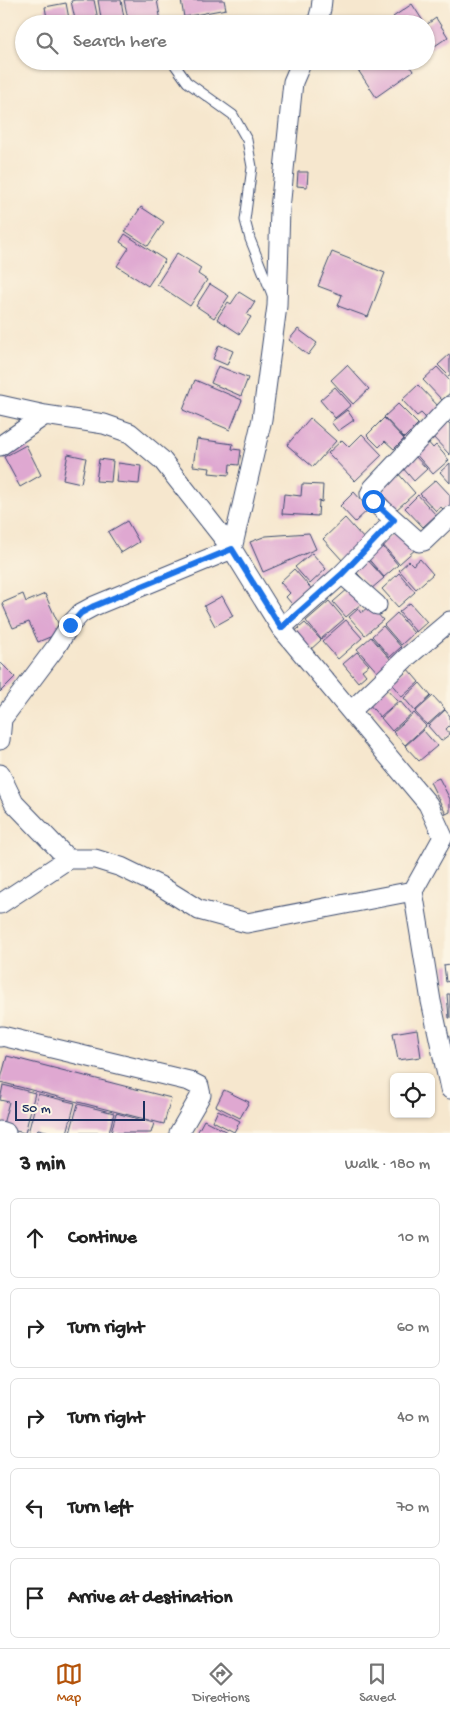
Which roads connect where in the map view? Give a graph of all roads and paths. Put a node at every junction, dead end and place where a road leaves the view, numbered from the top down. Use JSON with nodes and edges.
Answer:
{"nodes":[{"id":1,"x":322,"y":0,"type":"edge"},
{"id":2,"x":319,"y":15,"type":"edge"},
{"id":3,"x":178,"y":70,"type":"edge"},
{"id":4,"x":298,"y":70,"type":"edge"},
{"id":5,"x":277,"y":306,"type":"junction"},
{"id":6,"x":0,"y":405,"type":"edge"},
{"id":7,"x":450,"y":406,"type":"edge"},
{"id":8,"x":45,"y":415,"type":"junction"},
{"id":9,"x":0,"y":446,"type":"edge"},
{"id":10,"x":450,"y":516,"type":"edge"},
{"id":11,"x":394,"y":520,"type":"junction"},
{"id":12,"x":232,"y":549,"type":"junction"},
{"id":13,"x":342,"y":574,"type":"junction"},
{"id":14,"x":377,"y":605,"type":"dead end"},
{"id":15,"x":450,"y":621,"type":"edge"},
{"id":16,"x":281,"y":628,"type":"junction"},
{"id":17,"x":351,"y":711,"type":"junction"},
{"id":18,"x":0,"y":740,"type":"edge"},
{"id":19,"x":0,"y":774,"type":"edge"},
{"id":20,"x":446,"y":837,"type":"edge"},
{"id":21,"x":68,"y":859,"type":"junction"},
{"id":22,"x":413,"y":890,"type":"junction"},
{"id":23,"x":0,"y":904,"type":"edge"},
{"id":24,"x":0,"y":1037,"type":"edge"},
{"id":25,"x":450,"y":1089,"type":"edge"},
{"id":26,"x":0,"y":1131,"type":"edge"},
{"id":27,"x":6,"y":1133,"type":"edge"},
{"id":28,"x":179,"y":1133,"type":"edge"}],
"edges":[{"from":1,"to":2,"type":"street"},
{"from":3,"to":5,"type":"lane"},
{"from":4,"to":5,"type":"street"},
{"from":5,"to":12,"type":"street"},
{"from":6,"to":8,"type":"street"},
{"from":7,"to":11,"type":"street"},
{"from":8,"to":9,"type":"street"},
{"from":8,"to":12,"type":"street"},
{"from":10,"to":11,"type":"street"},
{"from":11,"to":13,"type":"street"},
{"from":12,"to":16,"type":"street"},
{"from":12,"to":18,"type":"street"},
{"from":13,"to":14,"type":"street"},
{"from":13,"to":16,"type":"street"},
{"from":15,"to":17,"type":"street"},
{"from":16,"to":17,"type":"street"},
{"from":17,"to":20,"type":"street"},
{"from":19,"to":21,"type":"street"},
{"from":20,"to":22,"type":"street"},
{"from":21,"to":22,"type":"street"},
{"from":21,"to":23,"type":"street"},
{"from":22,"to":25,"type":"street"},
{"from":24,"to":28,"type":"street"},
{"from":26,"to":27,"type":"street"}]}
